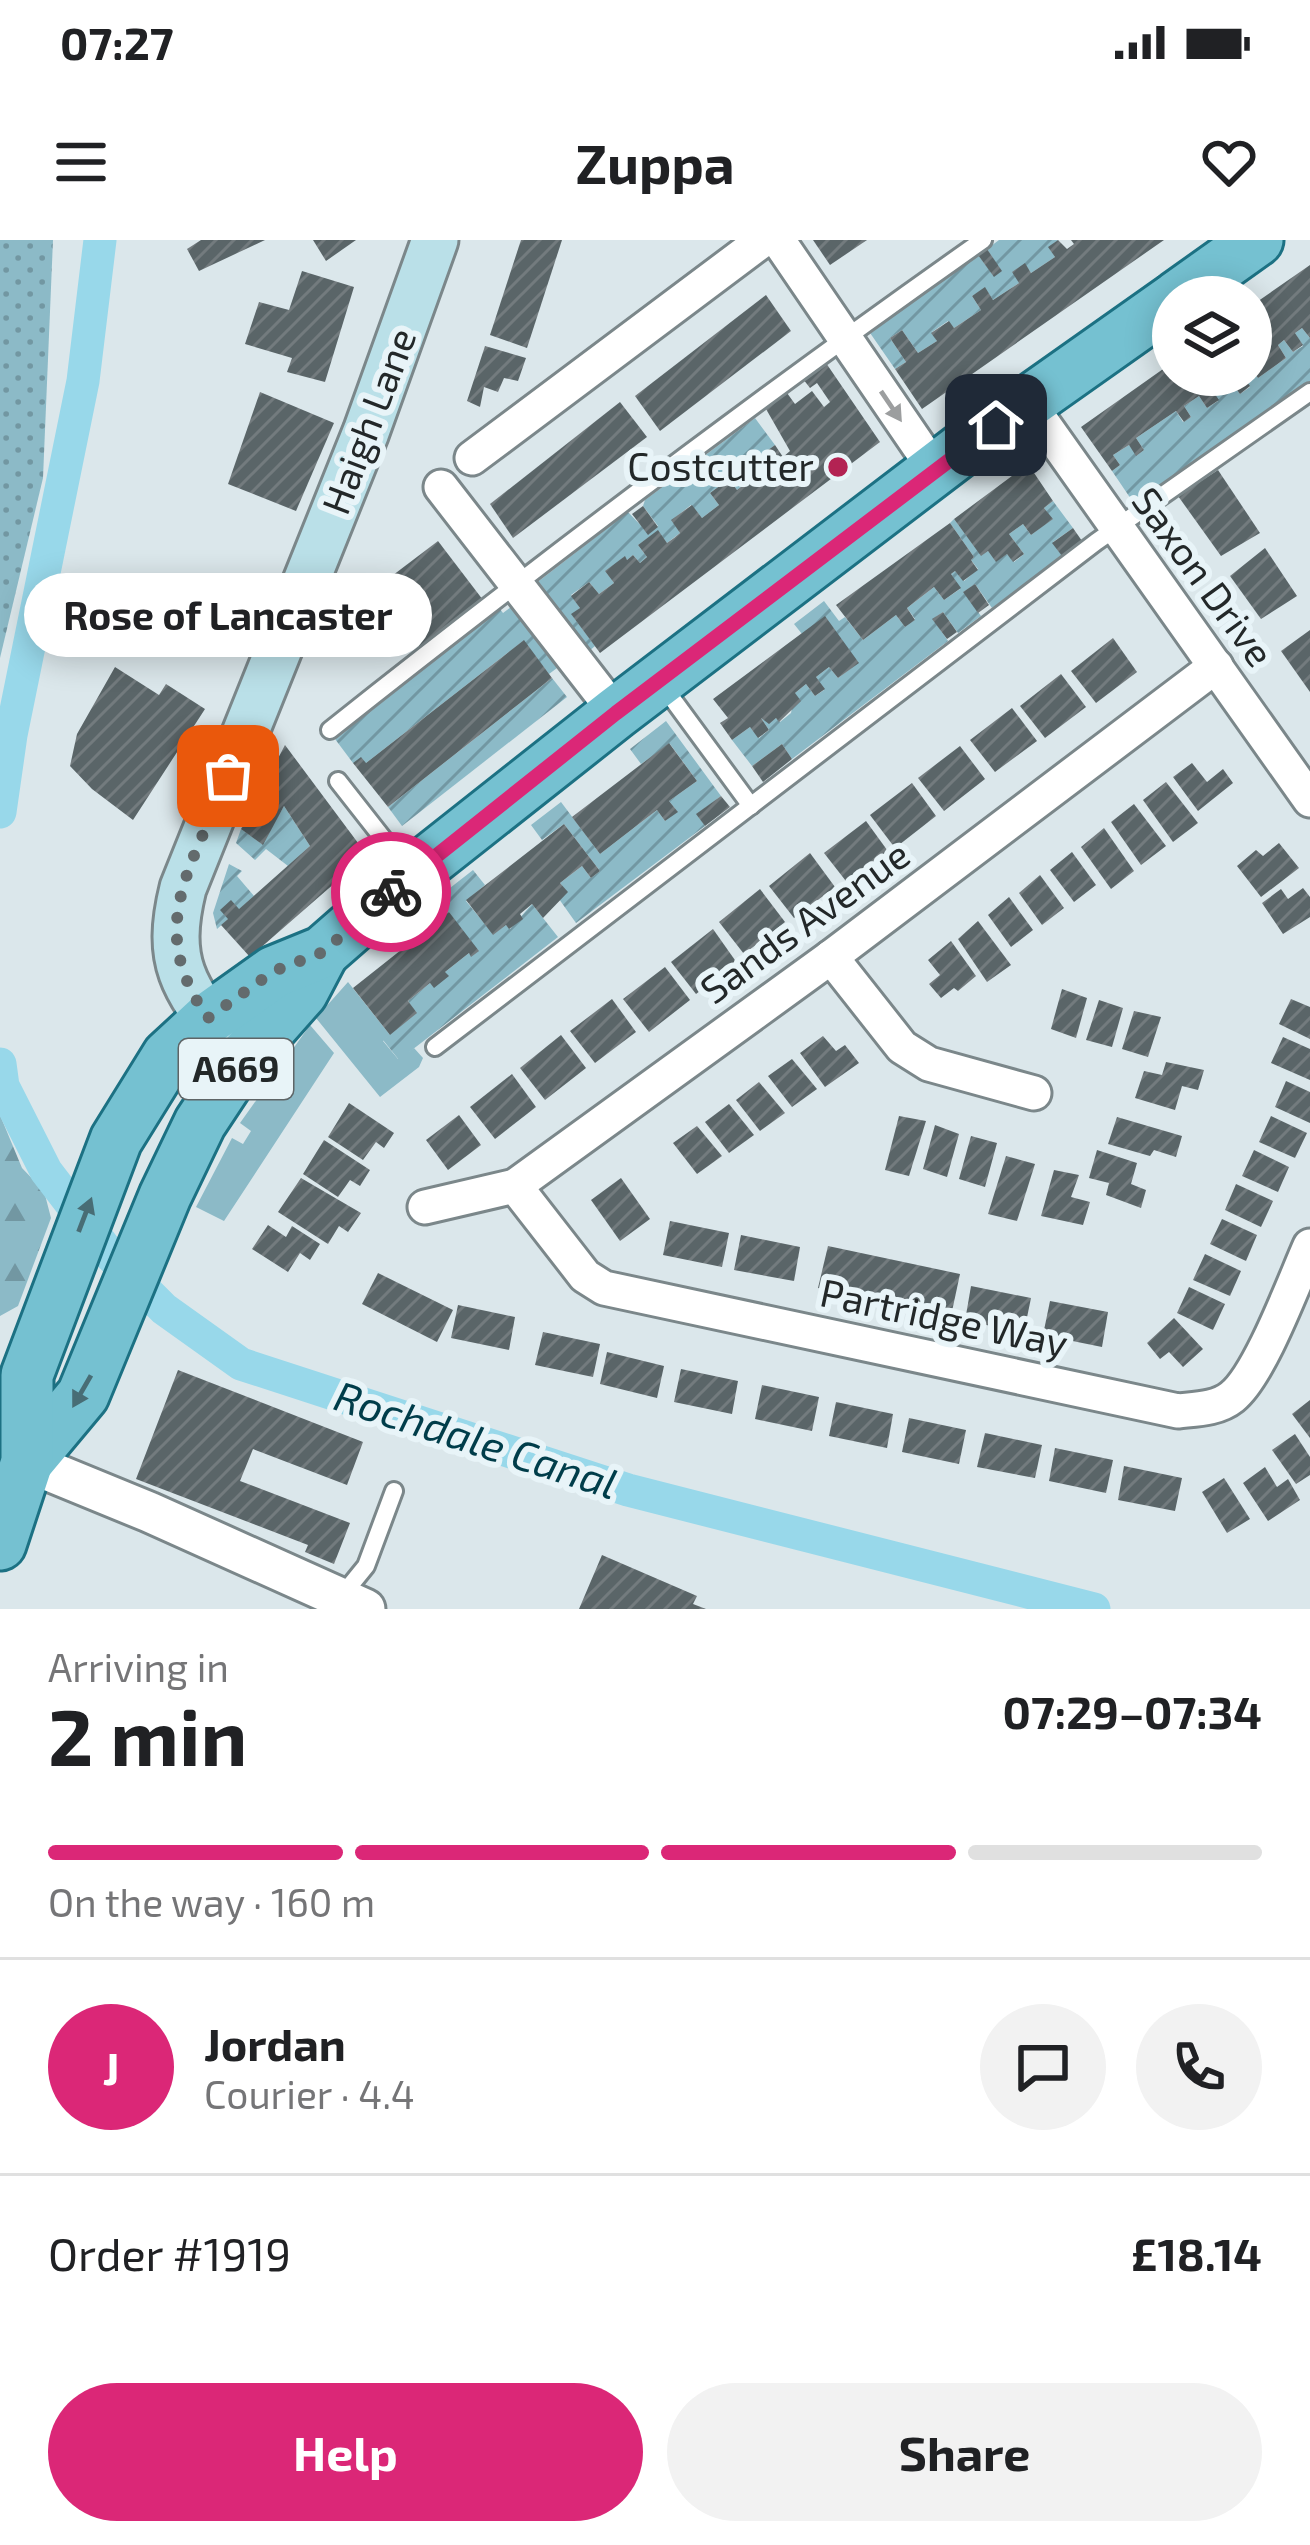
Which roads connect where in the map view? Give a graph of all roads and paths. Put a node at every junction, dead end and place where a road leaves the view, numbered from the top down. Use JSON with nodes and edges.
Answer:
{"nodes":[{"id":1,"x":435,"y":240,"type":"edge"},
{"id":2,"x":763,"y":240,"type":"edge"},
{"id":3,"x":778,"y":240,"type":"edge"},
{"id":4,"x":983,"y":240,"type":"edge"},
{"id":5,"x":1257,"y":240,"type":"edge"},
{"id":6,"x":1206,"y":276,"type":"edge"},
{"id":7,"x":1152,"y":314,"type":"edge"},
{"id":8,"x":844,"y":338,"type":"junction"},
{"id":9,"x":1310,"y":392,"type":"edge"},
{"id":10,"x":1028,"y":402,"type":"junction"},
{"id":11,"x":472,"y":458,"type":"dead end"},
{"id":12,"x":935,"y":470,"type":"junction"},
{"id":13,"x":441,"y":487,"type":"dead end"},
{"id":14,"x":1116,"y":527,"type":"junction"},
{"id":15,"x":515,"y":583,"type":"junction"},
{"id":16,"x":1216,"y":666,"type":"junction"},
{"id":17,"x":659,"y":681,"type":"junction"},
{"id":18,"x":616,"y":713,"type":"junction"},
{"id":19,"x":330,"y":730,"type":"dead end"},
{"id":20,"x":338,"y":781,"type":"dead end"},
{"id":21,"x":1310,"y":800,"type":"edge"},
{"id":22,"x":751,"y":806,"type":"junction"},
{"id":23,"x":411,"y":874,"type":"junction"},
{"id":24,"x":323,"y":952,"type":"junction"},
{"id":25,"x":831,"y":957,"type":"junction"},
{"id":26,"x":208,"y":1018,"type":"junction"},
{"id":27,"x":435,"y":1047,"type":"dead end"},
{"id":28,"x":242,"y":1061,"type":"junction"},
{"id":29,"x":1034,"y":1093,"type":"dead end"},
{"id":30,"x":515,"y":1186,"type":"junction"},
{"id":31,"x":425,"y":1207,"type":"dead end"},
{"id":32,"x":1310,"y":1246,"type":"edge"},
{"id":33,"x":27,"y":1462,"type":"junction"},
{"id":34,"x":394,"y":1491,"type":"dead end"},
{"id":35,"x":0,"y":1544,"type":"edge"},
{"id":36,"x":352,"y":1604,"type":"edge"}],
"edges":[{"from":1,"to":26,"type":"main road","name":"Haigh Lane"},
{"from":2,"to":11,"type":"street"},
{"from":3,"to":8,"type":"street"},
{"from":4,"to":8,"type":"lane"},
{"from":5,"to":6,"type":"main road","number":"A669"},
{"from":7,"to":10,"type":"main road","number":"A669"},
{"from":8,"to":12,"type":"street","one_way":true},
{"from":8,"to":15,"type":"lane"},
{"from":9,"to":14,"type":"lane"},
{"from":10,"to":12,"type":"main road","number":"A669"},
{"from":10,"to":14,"type":"street","name":"Saxon Drive"},
{"from":12,"to":17,"type":"main road","number":"A669"},
{"from":13,"to":15,"type":"street"},
{"from":14,"to":16,"type":"street","name":"Saxon Drive"},
{"from":14,"to":22,"type":"lane"},
{"from":15,"to":18,"type":"street"},
{"from":15,"to":19,"type":"lane"},
{"from":16,"to":21,"type":"street","name":"Saxon Drive"},
{"from":16,"to":25,"type":"street","name":"Sands Avenue"},
{"from":17,"to":18,"type":"main road","number":"A669"},
{"from":17,"to":22,"type":"lane"},
{"from":18,"to":23,"type":"main road","number":"A669"},
{"from":20,"to":23,"type":"lane"},
{"from":22,"to":27,"type":"lane"},
{"from":23,"to":24,"type":"main road","number":"A669"},
{"from":24,"to":26,"type":"main road","number":"A669"},
{"from":24,"to":28,"type":"main road","number":"A669"},
{"from":25,"to":29,"type":"street"},
{"from":25,"to":30,"type":"street","name":"Sands Avenue"},
{"from":26,"to":28,"type":"main road","name":"Haigh Lane"},
{"from":33,"to":26,"type":"main road","number":"A669","one_way":true},
{"from":28,"to":33,"type":"main road","number":"A669","one_way":true},
{"from":30,"to":31,"type":"street","name":"Sands Avenue"},
{"from":30,"to":32,"type":"street","name":"Partridge Way"},
{"from":33,"to":35,"type":"main road","number":"A669"},
{"from":33,"to":36,"type":"street"},
{"from":34,"to":36,"type":"lane"}]}
